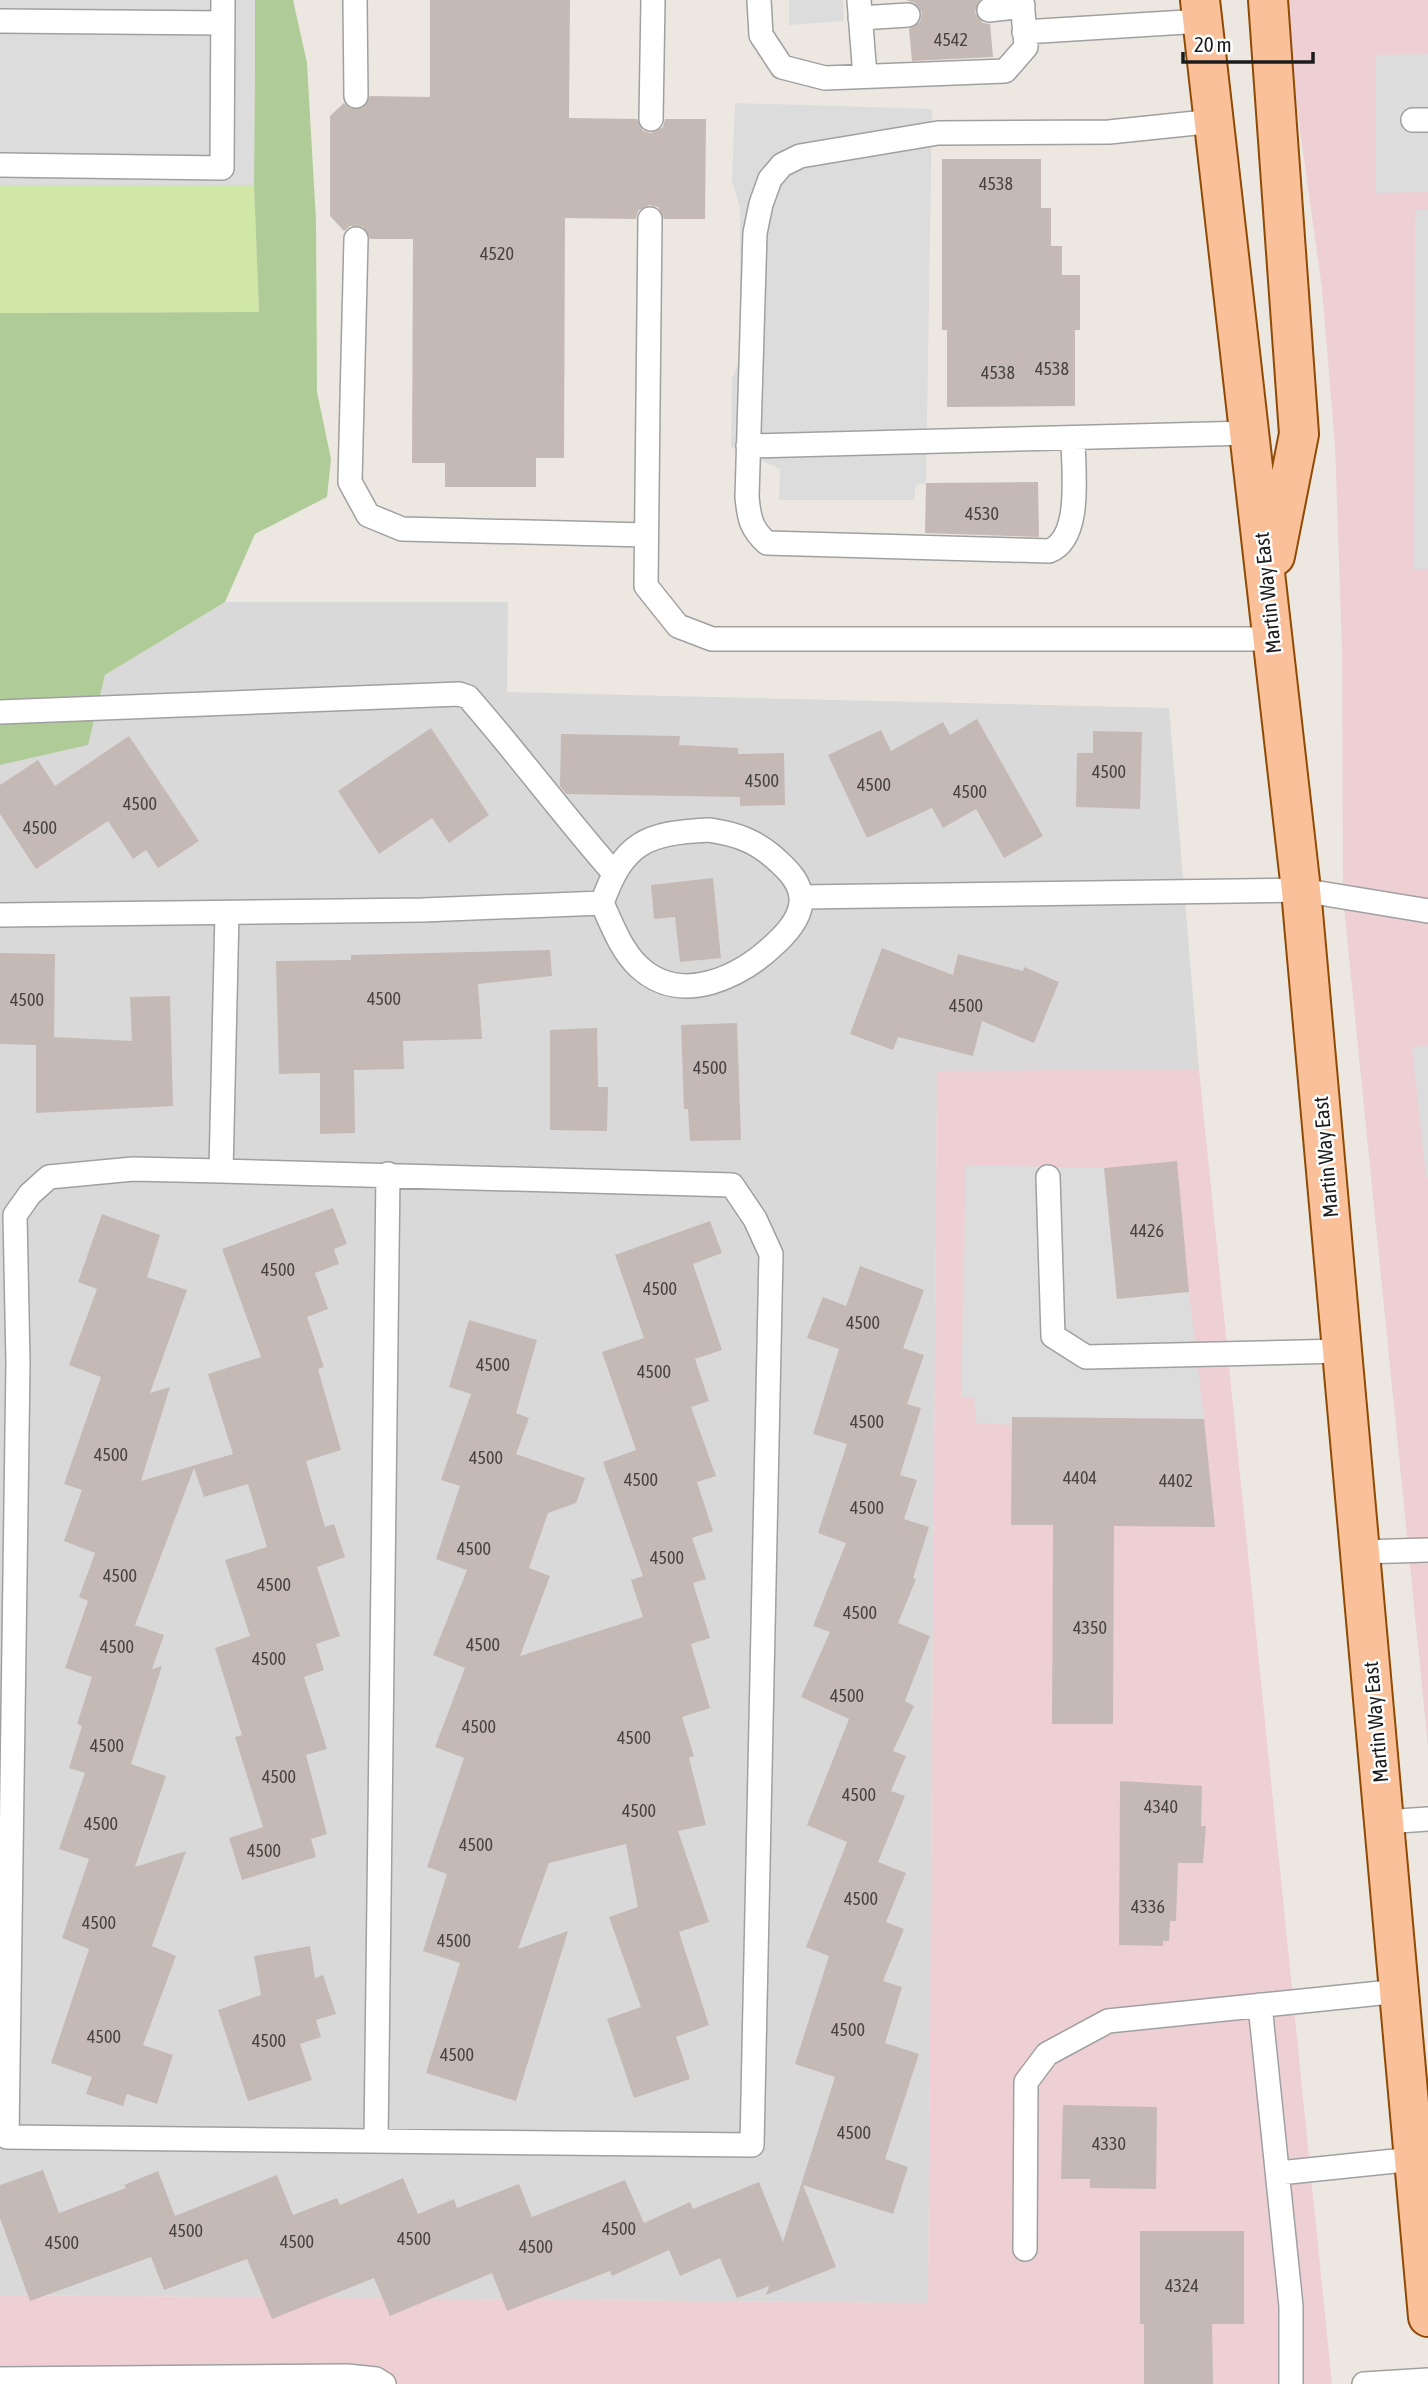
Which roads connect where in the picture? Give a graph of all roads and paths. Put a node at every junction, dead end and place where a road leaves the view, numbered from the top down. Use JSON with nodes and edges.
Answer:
{"nodes":[{"id":1,"x":355,"y":0,"type":"edge"},
{"id":2,"x":653,"y":0,"type":"edge"},
{"id":3,"x":759,"y":0,"type":"edge"},
{"id":4,"x":1268,"y":0,"type":"edge"},
{"id":5,"x":1022,"y":3,"type":"edge"},
{"id":6,"x":859,"y":9,"type":"edge"},
{"id":7,"x":989,"y":10,"type":"dead end"},
{"id":8,"x":1201,"y":10,"type":"edge"},
{"id":9,"x":223,"y":11,"type":"edge"},
{"id":10,"x":908,"y":15,"type":"dead end"},
{"id":11,"x":0,"y":21,"type":"edge"},
{"id":12,"x":1024,"y":32,"type":"junction"},
{"id":13,"x":864,"y":76,"type":"junction"},
{"id":14,"x":356,"y":96,"type":"dead end"},
{"id":15,"x":652,"y":119,"type":"dead end"},
{"id":16,"x":1215,"y":121,"type":"junction"},
{"id":17,"x":0,"y":164,"type":"edge"},
{"id":18,"x":650,"y":219,"type":"dead end"},
{"id":19,"x":356,"y":239,"type":"dead end"},
{"id":20,"x":1249,"y":433,"type":"junction"},
{"id":21,"x":1073,"y":438,"type":"junction"},
{"id":22,"x":748,"y":446,"type":"junction"},
{"id":23,"x":646,"y":535,"type":"junction"},
{"id":24,"x":1268,"y":592,"type":"junction"},
{"id":25,"x":1272,"y":639,"type":"junction"},
{"id":26,"x":0,"y":712,"type":"edge"},
{"id":27,"x":613,"y":872,"type":"junction"},
{"id":28,"x":1301,"y":890,"type":"junction"},
{"id":29,"x":801,"y":897,"type":"junction"},
{"id":30,"x":602,"y":902,"type":"junction"},
{"id":31,"x":1428,"y":911,"type":"edge"},
{"id":32,"x":227,"y":913,"type":"junction"},
{"id":33,"x":0,"y":915,"type":"edge"},
{"id":34,"x":221,"y":1171,"type":"junction"},
{"id":35,"x":388,"y":1174,"type":"junction"},
{"id":36,"x":1048,"y":1177,"type":"dead end"},
{"id":37,"x":1342,"y":1351,"type":"junction"},
{"id":38,"x":1428,"y":1550,"type":"edge"},
{"id":39,"x":1360,"y":1552,"type":"junction"},
{"id":40,"x":1428,"y":1819,"type":"edge"},
{"id":41,"x":1384,"y":1822,"type":"junction"},
{"id":42,"x":1400,"y":1991,"type":"junction"},
{"id":43,"x":1260,"y":2005,"type":"junction"},
{"id":44,"x":1419,"y":2106,"type":"edge"},
{"id":45,"x":376,"y":2141,"type":"junction"},
{"id":46,"x":1414,"y":2159,"type":"junction"},
{"id":47,"x":1279,"y":2173,"type":"junction"},
{"id":48,"x":1025,"y":2249,"type":"dead end"},
{"id":49,"x":1428,"y":2317,"type":"edge"},
{"id":50,"x":0,"y":2379,"type":"edge"},
{"id":51,"x":1428,"y":2380,"type":"edge"},
{"id":52,"x":384,"y":2384,"type":"edge"},
{"id":53,"x":1291,"y":2384,"type":"edge"},
{"id":54,"x":1364,"y":2384,"type":"edge"}],
"edges":[{"from":1,"to":14,"type":"lane"},
{"from":2,"to":15,"type":"lane"},
{"from":3,"to":13,"type":"lane"},
{"from":4,"to":24,"type":"main road"},
{"from":5,"to":7,"type":"lane"},
{"from":5,"to":12,"type":"lane"},
{"from":6,"to":10,"type":"lane"},
{"from":6,"to":13,"type":"lane"},
{"from":8,"to":12,"type":"lane"},
{"from":8,"to":16,"type":"main road","name":"Martin Way East"},
{"from":9,"to":11,"type":"lane"},
{"from":9,"to":17,"type":"lane"},
{"from":12,"to":13,"type":"lane"},
{"from":16,"to":20,"type":"main road","name":"Martin Way East"},
{"from":16,"to":22,"type":"lane"},
{"from":18,"to":23,"type":"lane"},
{"from":19,"to":23,"type":"lane"},
{"from":20,"to":21,"type":"lane"},
{"from":20,"to":24,"type":"main road","name":"Martin Way East"},
{"from":21,"to":22,"type":"lane"},
{"from":21,"to":22,"type":"lane"},
{"from":23,"to":25,"type":"lane"},
{"from":24,"to":25,"type":"main road","name":"Martin Way East"},
{"from":25,"to":28,"type":"main road","name":"Martin Way East"},
{"from":26,"to":27,"type":"lane"},
{"from":27,"to":29,"type":"lane"},
{"from":27,"to":30,"type":"lane"},
{"from":28,"to":29,"type":"lane"},
{"from":28,"to":31,"type":"lane"},
{"from":28,"to":37,"type":"main road","name":"Martin Way East"},
{"from":29,"to":30,"type":"lane"},
{"from":30,"to":32,"type":"lane"},
{"from":32,"to":33,"type":"lane"},
{"from":32,"to":34,"type":"lane"},
{"from":34,"to":35,"type":"lane"},
{"from":34,"to":45,"type":"lane"},
{"from":35,"to":45,"type":"lane"},
{"from":35,"to":45,"type":"lane"},
{"from":36,"to":37,"type":"lane"},
{"from":37,"to":39,"type":"main road","name":"Martin Way East"},
{"from":38,"to":39,"type":"lane"},
{"from":39,"to":41,"type":"main road","name":"Martin Way East"},
{"from":40,"to":41,"type":"lane"},
{"from":41,"to":42,"type":"main road","name":"Martin Way East"},
{"from":42,"to":43,"type":"lane"},
{"from":42,"to":44,"type":"main road","name":"Martin Way East"},
{"from":43,"to":47,"type":"lane"},
{"from":43,"to":48,"type":"lane"},
{"from":44,"to":46,"type":"main road","name":"Martin Way East"},
{"from":46,"to":47,"type":"lane"},
{"from":46,"to":49,"type":"main road","name":"Martin Way East"},
{"from":47,"to":53,"type":"lane"},
{"from":50,"to":52,"type":"lane"},
{"from":51,"to":54,"type":"lane"}]}
